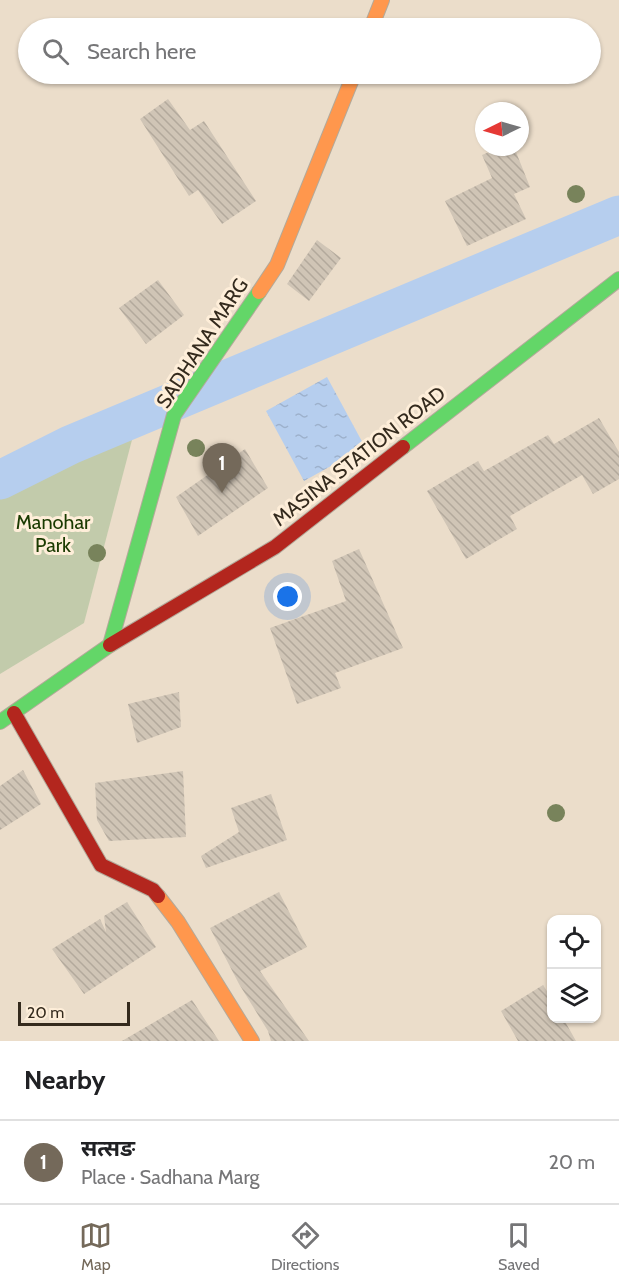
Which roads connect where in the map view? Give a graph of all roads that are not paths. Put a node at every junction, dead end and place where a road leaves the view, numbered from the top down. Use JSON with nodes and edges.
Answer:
{"nodes":[{"id":1,"x":382,"y":0,"type":"edge"},
{"id":2,"x":375,"y":18,"type":"edge"},
{"id":3,"x":350,"y":84,"type":"edge"},
{"id":4,"x":619,"y":279,"type":"edge"},
{"id":5,"x":110,"y":645,"type":"junction"},
{"id":6,"x":14,"y":712,"type":"junction"},
{"id":7,"x":0,"y":722,"type":"edge"},
{"id":8,"x":252,"y":1041,"type":"edge"}],
"edges":[{"from":1,"to":2,"type":"street"},
{"from":3,"to":5,"type":"street","name":"SADHANA MARG"},
{"from":4,"to":5,"type":"street","name":"MASINA STATION ROAD"},
{"from":5,"to":6,"type":"street","name":"MASINA STATION ROAD"},
{"from":6,"to":7,"type":"street","name":"MASINA STATION ROAD"},
{"from":6,"to":8,"type":"street"}]}
